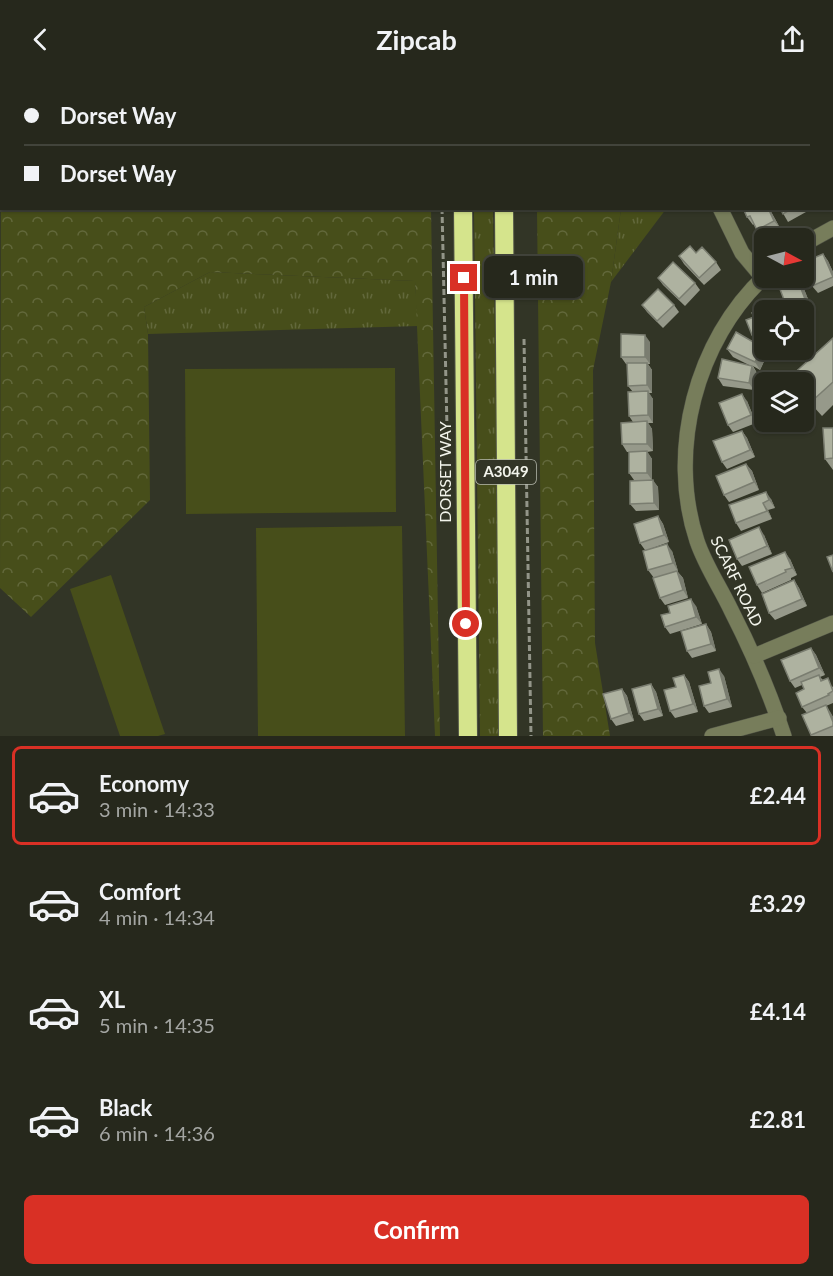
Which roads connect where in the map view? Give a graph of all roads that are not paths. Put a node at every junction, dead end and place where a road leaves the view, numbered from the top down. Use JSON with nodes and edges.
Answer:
{"nodes":[{"id":1,"x":463,"y":210,"type":"edge"},
{"id":2,"x":504,"y":210,"type":"edge"},
{"id":3,"x":721,"y":210,"type":"edge"},
{"id":4,"x":833,"y":228,"type":"edge"},
{"id":5,"x":814,"y":238,"type":"edge"},
{"id":6,"x":754,"y":266,"type":"edge"},
{"id":7,"x":754,"y":288,"type":"edge"},
{"id":8,"x":833,"y":623,"type":"edge"},
{"id":9,"x":754,"y":656,"type":"junction"},
{"id":10,"x":778,"y":718,"type":"junction"},
{"id":11,"x":468,"y":736,"type":"edge"},
{"id":12,"x":508,"y":736,"type":"edge"},
{"id":13,"x":712,"y":736,"type":"edge"},
{"id":14,"x":784,"y":736,"type":"edge"}],
"edges":[{"from":1,"to":11,"type":"highway","name":"DORSET WAY","number":"A3049"},
{"from":2,"to":12,"type":"highway","number":"A3049"},
{"from":3,"to":6,"type":"street"},
{"from":4,"to":5,"type":"street"},
{"from":7,"to":9,"type":"street","name":"SCARF ROAD"},
{"from":8,"to":9,"type":"street"},
{"from":9,"to":10,"type":"street","name":"SCARF ROAD"},
{"from":10,"to":13,"type":"street"},
{"from":10,"to":14,"type":"street","name":"SCARF ROAD"}]}
